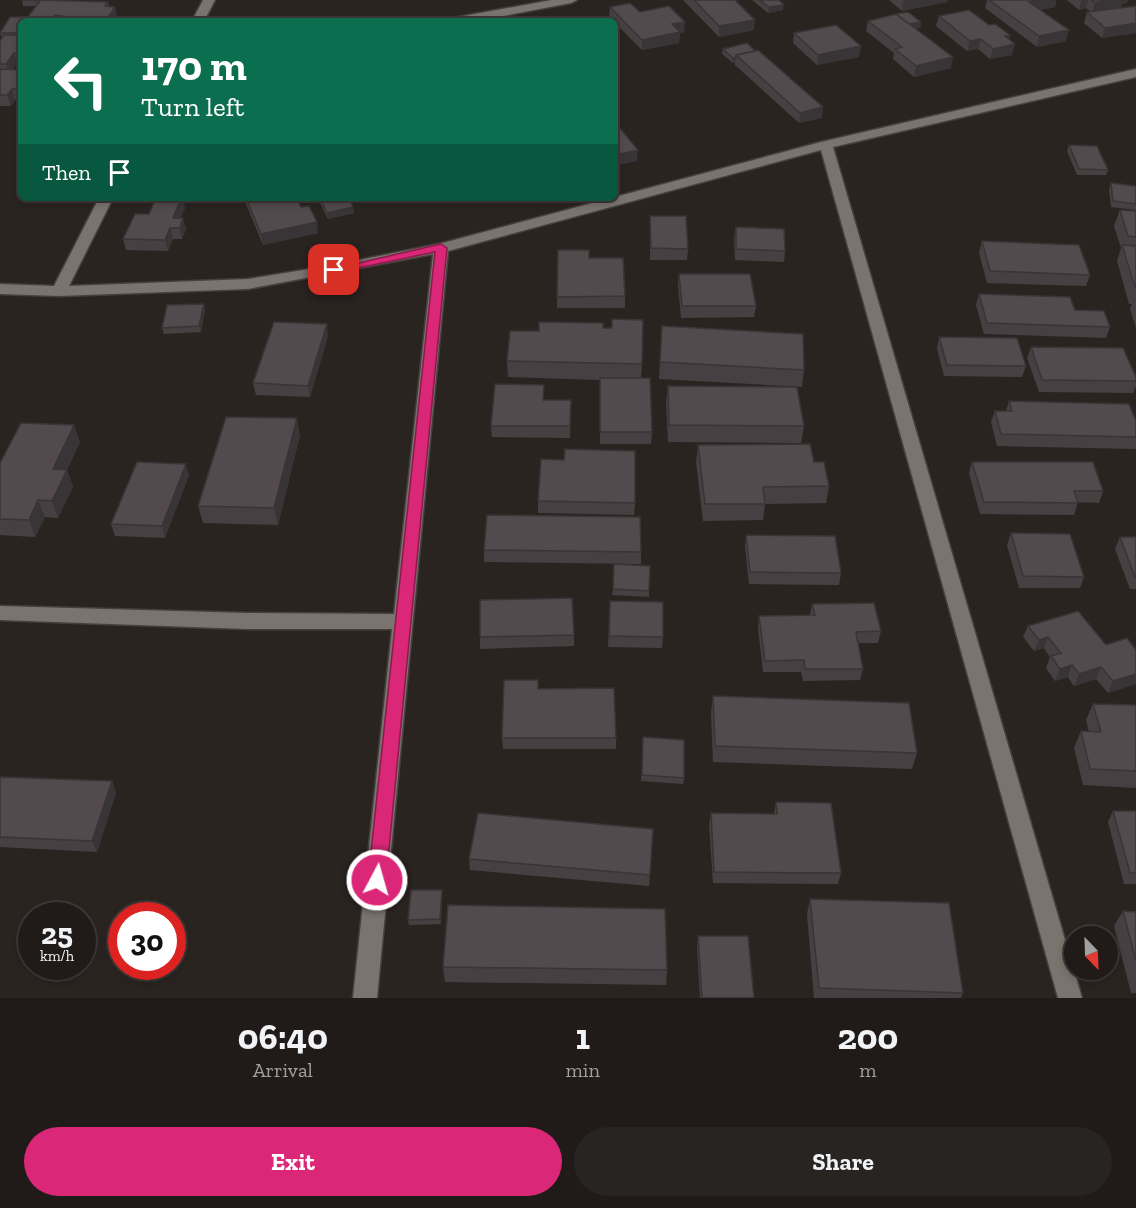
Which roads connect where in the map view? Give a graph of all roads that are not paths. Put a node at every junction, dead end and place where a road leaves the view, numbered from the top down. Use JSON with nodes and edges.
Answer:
{"nodes":[{"id":1,"x":209,"y":0,"type":"edge"},
{"id":2,"x":571,"y":0,"type":"edge"},
{"id":3,"x":539,"y":2,"type":"edge"},
{"id":4,"x":200,"y":18,"type":"edge"},
{"id":5,"x":471,"y":18,"type":"edge"},
{"id":6,"x":1136,"y":73,"type":"edge"},
{"id":7,"x":826,"y":145,"type":"junction"},
{"id":8,"x":104,"y":201,"type":"edge"},
{"id":9,"x":617,"y":201,"type":"edge"},
{"id":10,"x":618,"y":201,"type":"edge"},
{"id":11,"x":441,"y":248,"type":"junction"},
{"id":12,"x":0,"y":289,"type":"edge"},
{"id":13,"x":59,"y":291,"type":"junction"},
{"id":14,"x":0,"y":613,"type":"edge"},
{"id":15,"x":403,"y":622,"type":"junction"},
{"id":16,"x":365,"y":998,"type":"edge"},
{"id":17,"x":1070,"y":998,"type":"edge"}],
"edges":[{"from":1,"to":4,"type":"street"},
{"from":2,"to":3,"type":"street"},
{"from":3,"to":5,"type":"street"},
{"from":6,"to":7,"type":"street"},
{"from":7,"to":10,"type":"street"},
{"from":7,"to":17,"type":"street"},
{"from":8,"to":13,"type":"street"},
{"from":9,"to":11,"type":"street"},
{"from":11,"to":13,"type":"street"},
{"from":11,"to":15,"type":"street"},
{"from":12,"to":13,"type":"street"},
{"from":14,"to":15,"type":"street"},
{"from":15,"to":16,"type":"street"}]}
